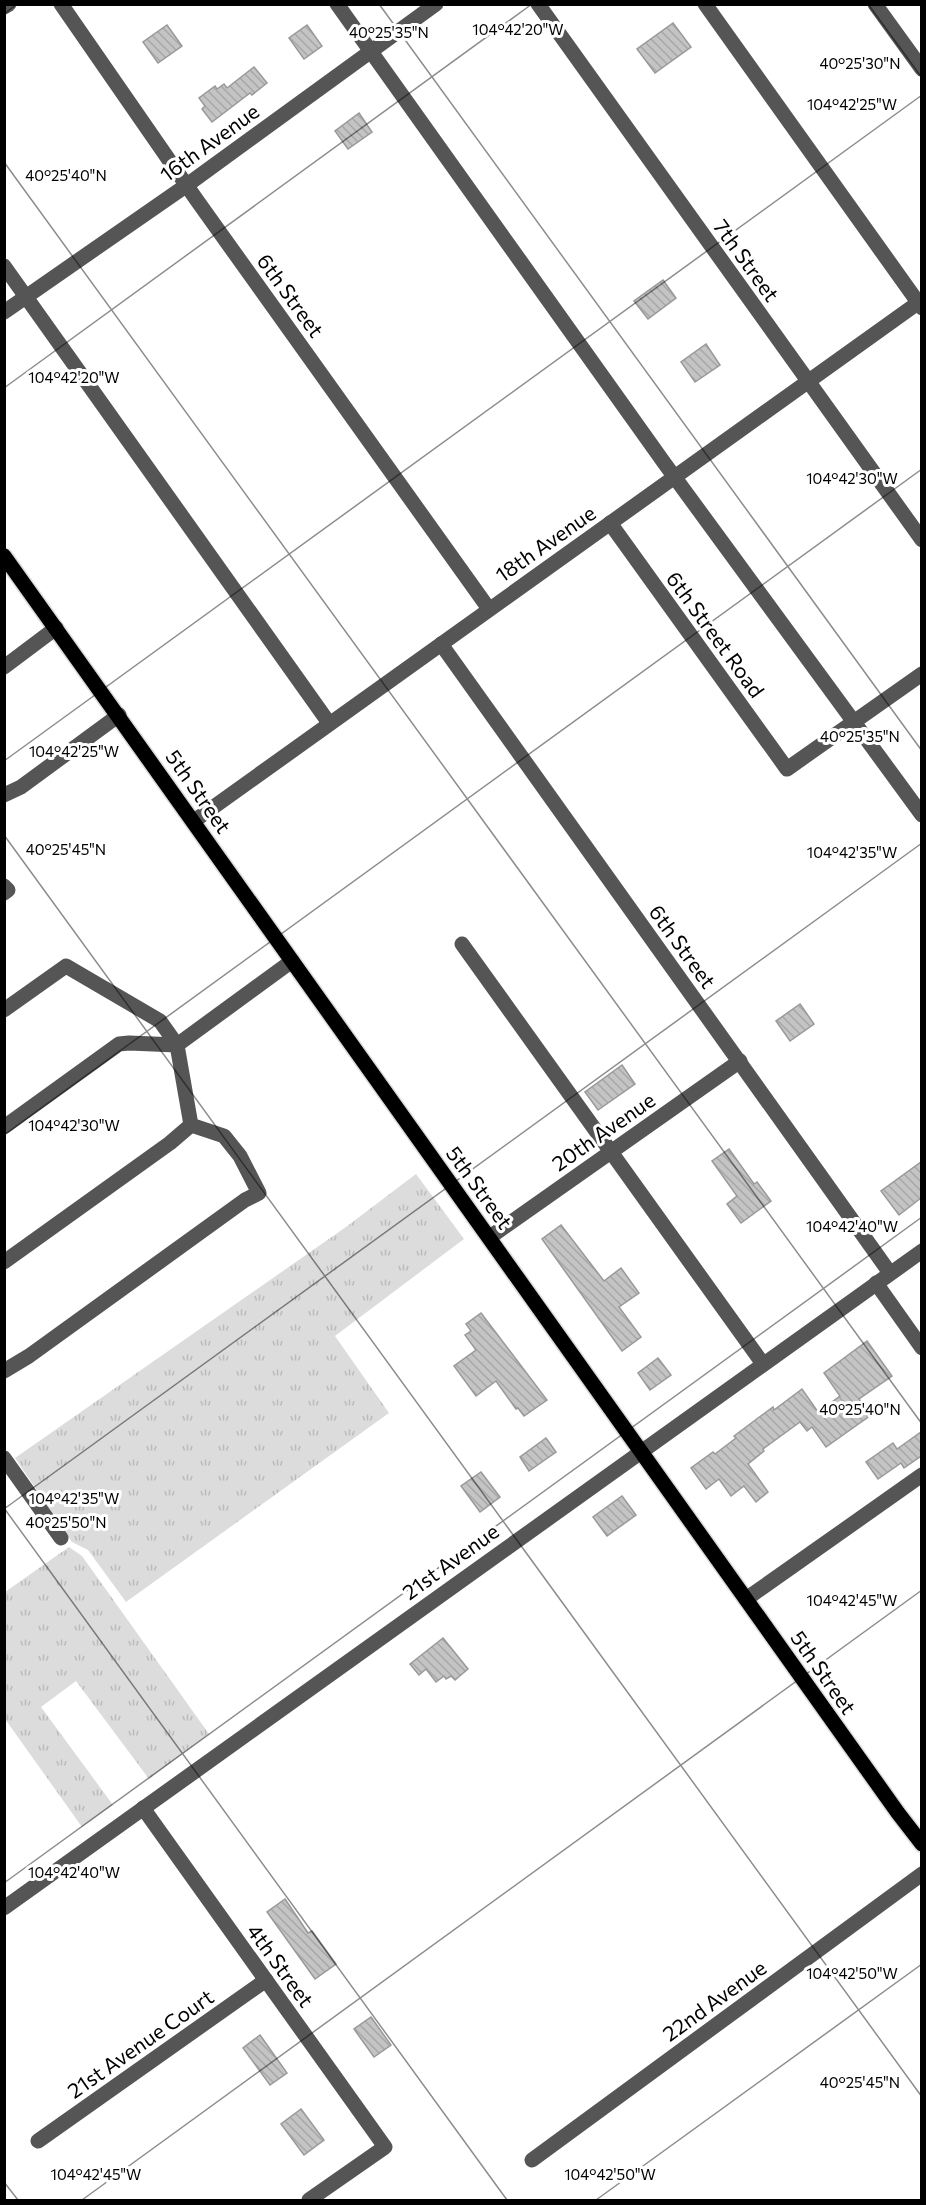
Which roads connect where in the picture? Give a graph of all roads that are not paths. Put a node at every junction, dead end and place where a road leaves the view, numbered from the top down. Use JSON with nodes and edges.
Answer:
{"nodes":[{"id":1,"x":9,"y":4,"type":"edge"},
{"id":2,"x":61,"y":4,"type":"edge"},
{"id":3,"x":337,"y":4,"type":"edge"},
{"id":4,"x":436,"y":4,"type":"edge"},
{"id":5,"x":538,"y":4,"type":"edge"},
{"id":6,"x":705,"y":4,"type":"edge"},
{"id":7,"x":875,"y":4,"type":"edge"},
{"id":8,"x":4,"y":8,"type":"edge"},
{"id":9,"x":370,"y":51,"type":"junction"},
{"id":10,"x":921,"y":69,"type":"edge"},
{"id":11,"x":187,"y":185,"type":"junction"},
{"id":12,"x":4,"y":266,"type":"edge"},
{"id":13,"x":26,"y":297,"type":"junction"},
{"id":14,"x":920,"y":304,"type":"edge"},
{"id":15,"x":4,"y":312,"type":"edge"},
{"id":16,"x":808,"y":382,"type":"junction"},
{"id":17,"x":675,"y":477,"type":"junction"},
{"id":18,"x":610,"y":523,"type":"junction"},
{"id":19,"x":921,"y":540,"type":"edge"},
{"id":20,"x":4,"y":556,"type":"edge"},
{"id":21,"x":489,"y":609,"type":"junction"},
{"id":22,"x":56,"y":628,"type":"junction"},
{"id":23,"x":441,"y":644,"type":"junction"},
{"id":24,"x":4,"y":667,"type":"edge"},
{"id":25,"x":921,"y":674,"type":"edge"},
{"id":26,"x":119,"y":715,"type":"junction"},
{"id":27,"x":854,"y":721,"type":"junction"},
{"id":28,"x":329,"y":723,"type":"junction"},
{"id":29,"x":4,"y":795,"type":"edge"},
{"id":30,"x":921,"y":815,"type":"edge"},
{"id":31,"x":194,"y":821,"type":"junction"},
{"id":32,"x":4,"y":886,"type":"edge"},
{"id":33,"x":4,"y":892,"type":"edge"},
{"id":34,"x":462,"y":944,"type":"dead end"},
{"id":35,"x":292,"y":961,"type":"junction"},
{"id":36,"x":4,"y":1010,"type":"edge"},
{"id":37,"x":177,"y":1045,"type":"junction"},
{"id":38,"x":740,"y":1061,"type":"junction"},
{"id":39,"x":191,"y":1125,"type":"junction"},
{"id":40,"x":4,"y":1127,"type":"edge"},
{"id":41,"x":611,"y":1151,"type":"junction"},
{"id":42,"x":490,"y":1237,"type":"junction"},
{"id":43,"x":921,"y":1251,"type":"edge"},
{"id":44,"x":4,"y":1262,"type":"edge"},
{"id":45,"x":890,"y":1273,"type":"junction"},
{"id":46,"x":876,"y":1283,"type":"junction"},
{"id":47,"x":921,"y":1348,"type":"edge"},
{"id":48,"x":763,"y":1364,"type":"junction"},
{"id":49,"x":4,"y":1371,"type":"edge"},
{"id":50,"x":641,"y":1451,"type":"junction"},
{"id":51,"x":4,"y":1458,"type":"edge"},
{"id":52,"x":921,"y":1475,"type":"edge"},
{"id":53,"x":61,"y":1538,"type":"dead end"},
{"id":54,"x":746,"y":1599,"type":"junction"},
{"id":55,"x":142,"y":1808,"type":"junction"},
{"id":56,"x":921,"y":1844,"type":"edge"},
{"id":57,"x":921,"y":1874,"type":"edge"},
{"id":58,"x":4,"y":1908,"type":"edge"},
{"id":59,"x":266,"y":1980,"type":"junction"},
{"id":60,"x":38,"y":2141,"type":"dead end"},
{"id":61,"x":531,"y":2160,"type":"dead end"},
{"id":62,"x":309,"y":2200,"type":"edge"}],
"edges":[{"from":1,"to":8,"type":"street"},
{"from":2,"to":11,"type":"street","name":"6th Street"},
{"from":3,"to":9,"type":"street"},
{"from":4,"to":9,"type":"street","name":"16th Avenue"},
{"from":5,"to":16,"type":"street","name":"7th Street"},
{"from":6,"to":14,"type":"street"},
{"from":7,"to":10,"type":"street"},
{"from":9,"to":11,"type":"street","name":"16th Avenue"},
{"from":9,"to":17,"type":"street"},
{"from":11,"to":13,"type":"street","name":"16th Avenue"},
{"from":11,"to":21,"type":"street","name":"6th Street"},
{"from":12,"to":13,"type":"street"},
{"from":13,"to":15,"type":"street","name":"16th Avenue"},
{"from":13,"to":28,"type":"street"},
{"from":14,"to":16,"type":"street","name":"18th Avenue"},
{"from":16,"to":17,"type":"street","name":"18th Avenue"},
{"from":16,"to":19,"type":"street","name":"7th Street"},
{"from":17,"to":18,"type":"street","name":"18th Avenue"},
{"from":17,"to":27,"type":"street"},
{"from":18,"to":21,"type":"street","name":"18th Avenue"},
{"from":18,"to":27,"type":"street","name":"6th Street Road"},
{"from":20,"to":22,"type":"main road","name":"5th Street"},
{"from":21,"to":23,"type":"street","name":"18th Avenue"},
{"from":22,"to":24,"type":"street"},
{"from":22,"to":26,"type":"main road","name":"5th Street"},
{"from":23,"to":28,"type":"street","name":"18th Avenue"},
{"from":23,"to":38,"type":"street","name":"6th Street"},
{"from":25,"to":27,"type":"street"},
{"from":26,"to":29,"type":"street"},
{"from":26,"to":31,"type":"main road","name":"5th Street"},
{"from":27,"to":30,"type":"street"},
{"from":28,"to":31,"type":"street","name":"18th Avenue"},
{"from":31,"to":35,"type":"main road","name":"5th Street"},
{"from":32,"to":33,"type":"street"},
{"from":34,"to":41,"type":"street"},
{"from":35,"to":37,"type":"street"},
{"from":35,"to":42,"type":"main road","name":"5th Street"},
{"from":36,"to":37,"type":"street"},
{"from":37,"to":39,"type":"street"},
{"from":37,"to":40,"type":"street"},
{"from":38,"to":41,"type":"street","name":"20th Avenue"},
{"from":38,"to":45,"type":"street","name":"6th Street"},
{"from":39,"to":44,"type":"street"},
{"from":39,"to":49,"type":"street"},
{"from":41,"to":42,"type":"street","name":"20th Avenue"},
{"from":41,"to":48,"type":"street"},
{"from":42,"to":50,"type":"main road","name":"5th Street"},
{"from":43,"to":45,"type":"street","name":"21st Avenue"},
{"from":45,"to":46,"type":"street","name":"21st Avenue"},
{"from":46,"to":47,"type":"street"},
{"from":46,"to":48,"type":"street","name":"21st Avenue"},
{"from":48,"to":50,"type":"street","name":"21st Avenue"},
{"from":50,"to":54,"type":"main road","name":"5th Street"},
{"from":50,"to":55,"type":"street","name":"21st Avenue"},
{"from":51,"to":53,"type":"street"},
{"from":52,"to":54,"type":"street"},
{"from":54,"to":56,"type":"main road","name":"5th Street"},
{"from":55,"to":58,"type":"street","name":"21st Avenue"},
{"from":55,"to":59,"type":"street","name":"4th Street"},
{"from":57,"to":61,"type":"street","name":"22nd Avenue"},
{"from":59,"to":60,"type":"street","name":"21st Avenue Court"},
{"from":59,"to":62,"type":"street","name":"4th Street"}]}
